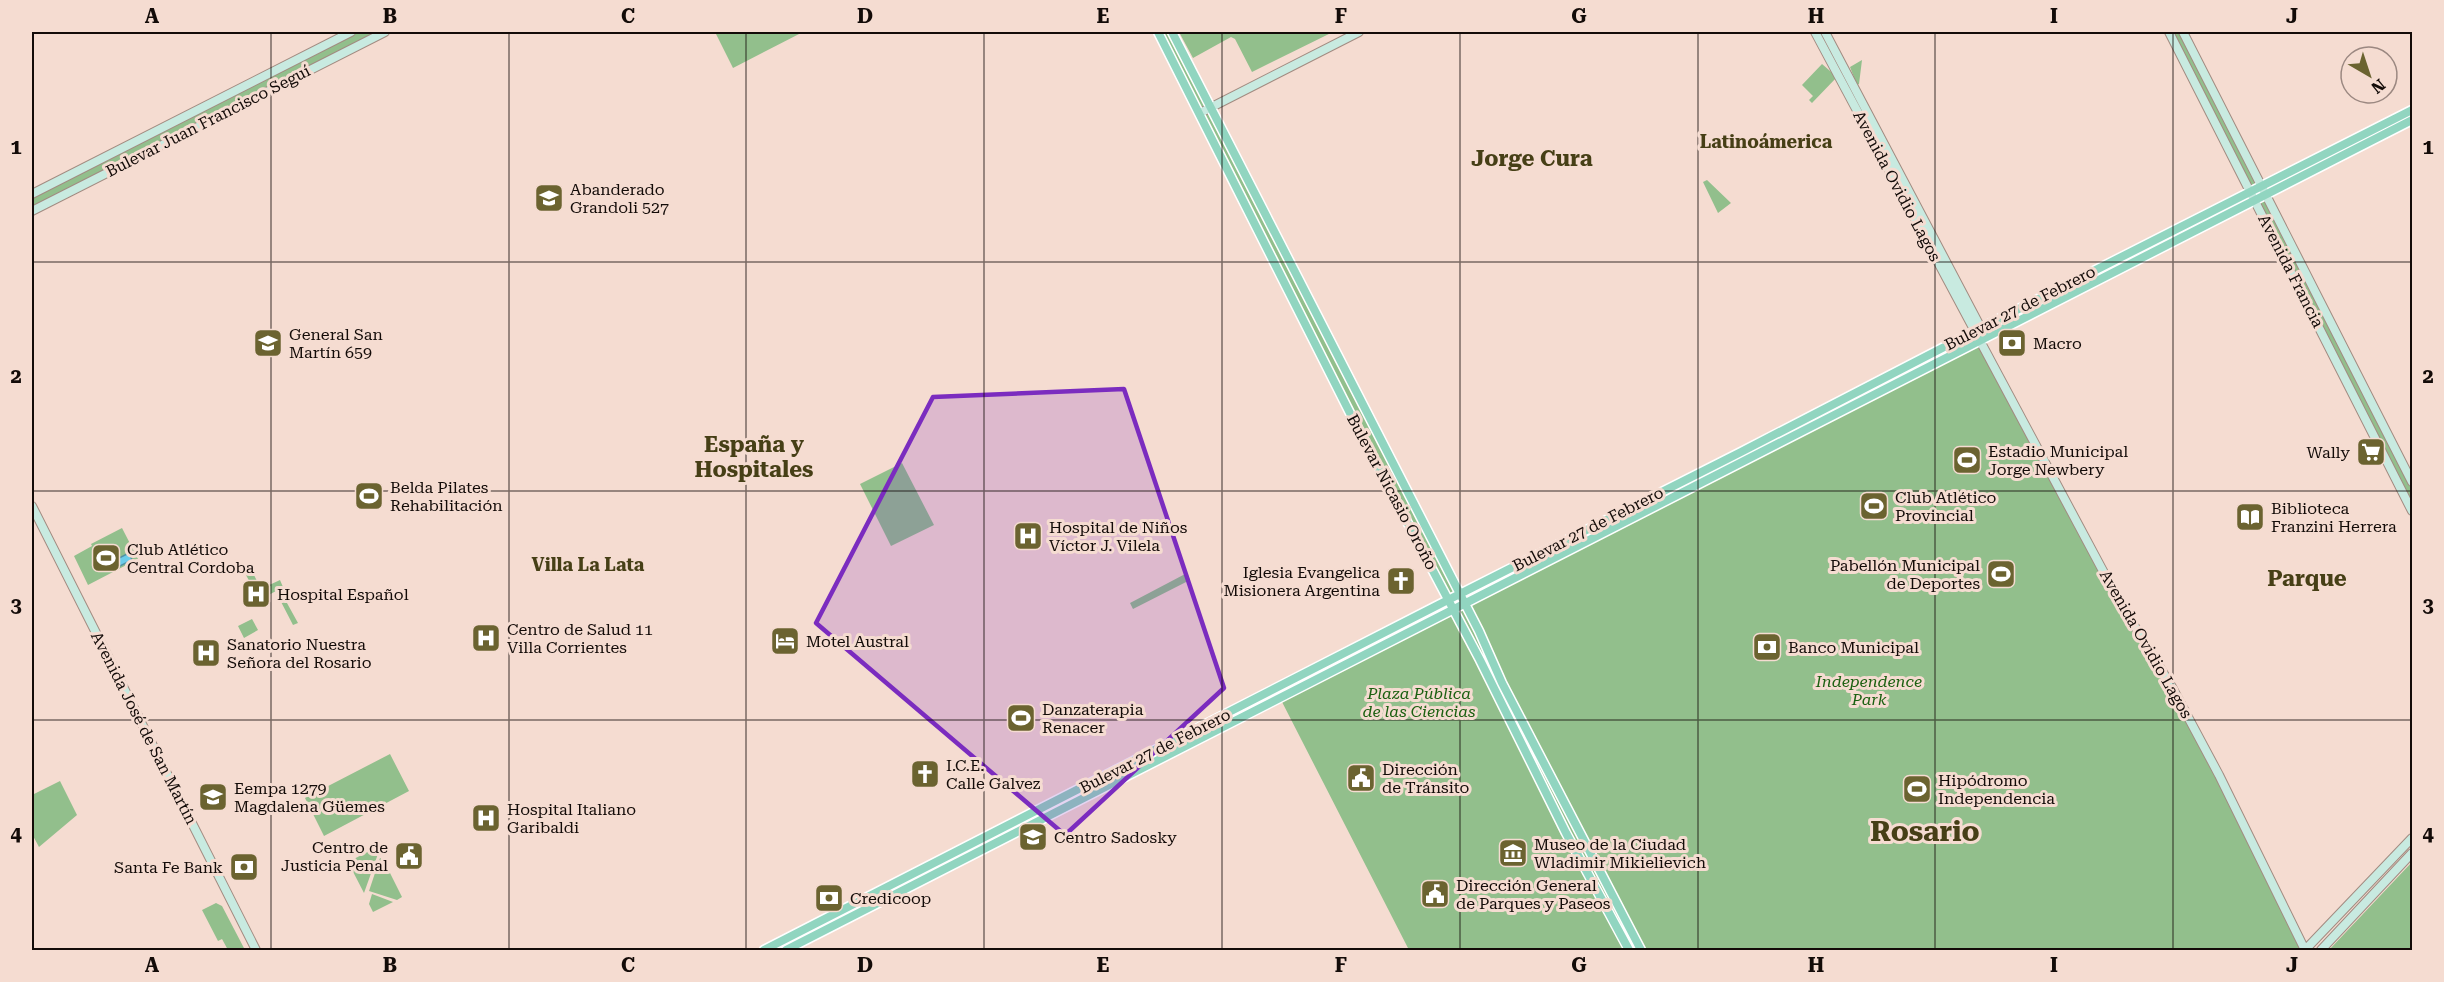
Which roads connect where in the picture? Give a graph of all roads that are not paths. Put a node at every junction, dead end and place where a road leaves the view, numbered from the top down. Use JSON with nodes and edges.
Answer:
{"nodes":[{"id":1,"x":351,"y":32,"type":"edge"},
{"id":2,"x":385,"y":32,"type":"edge"},
{"id":3,"x":1158,"y":32,"type":"edge"},
{"id":4,"x":1172,"y":32,"type":"edge"},
{"id":5,"x":1359,"y":32,"type":"edge"},
{"id":6,"x":1815,"y":32,"type":"edge"},
{"id":7,"x":1825,"y":32,"type":"edge"},
{"id":8,"x":2169,"y":32,"type":"edge"},
{"id":9,"x":2183,"y":32,"type":"edge"},
{"id":10,"x":1211,"y":107,"type":"junction"},
{"id":11,"x":2412,"y":110,"type":"edge"},
{"id":12,"x":1200,"y":113,"type":"junction"},
{"id":13,"x":2412,"y":120,"type":"edge"},
{"id":14,"x":2264,"y":191,"type":"junction"},
{"id":15,"x":32,"y":194,"type":"edge"},
{"id":16,"x":2253,"y":197,"type":"junction"},
{"id":17,"x":32,"y":211,"type":"edge"},
{"id":18,"x":1977,"y":329,"type":"junction"},
{"id":19,"x":1980,"y":341,"type":"junction"},
{"id":20,"x":2412,"y":482,"type":"edge"},
{"id":21,"x":32,"y":506,"type":"edge"},
{"id":22,"x":2412,"y":511,"type":"edge"},
{"id":23,"x":1459,"y":594,"type":"junction"},
{"id":24,"x":1448,"y":600,"type":"junction"},
{"id":25,"x":1464,"y":605,"type":"junction"},
{"id":26,"x":1453,"y":610,"type":"junction"},
{"id":27,"x":2412,"y":838,"type":"edge"},
{"id":28,"x":2412,"y":853,"type":"edge"},
{"id":29,"x":2305,"y":950,"type":"edge"},
{"id":30,"x":256,"y":951,"type":"edge"},
{"id":31,"x":764,"y":951,"type":"edge"},
{"id":32,"x":786,"y":951,"type":"edge"},
{"id":33,"x":1629,"y":951,"type":"edge"},
{"id":34,"x":1641,"y":951,"type":"edge"},
{"id":35,"x":2321,"y":951,"type":"edge"}],
"edges":[{"from":1,"to":15,"type":"main road","name":"Bulevar Juan Francisco Seguí"},
{"from":2,"to":17,"type":"main road","name":"Bulevar Juan Francisco Seguí"},
{"from":3,"to":12,"type":"main road","name":"Bulevar Nicasio Oroño"},
{"from":4,"to":10,"type":"main road","name":"Bulevar Nicasio Oroño"},
{"from":5,"to":10,"type":"main road"},
{"from":6,"to":18,"type":"main road","name":"Avenida Ovidio Lagos"},
{"from":7,"to":18,"type":"main road","name":"Avenida Ovidio Lagos"},
{"from":8,"to":16,"type":"main road","name":"Avenida Francia"},
{"from":9,"to":14,"type":"main road","name":"Avenida Francia"},
{"from":10,"to":12,"type":"main road"},
{"from":10,"to":23,"type":"main road","name":"Bulevar Nicasio Oroño"},
{"from":11,"to":14,"type":"main road","name":"Bulevar 27 de Febrero"},
{"from":12,"to":24,"type":"main road","name":"Bulevar Nicasio Oroño"},
{"from":13,"to":14,"type":"main road","name":"Bulevar 27 de Febrero"},
{"from":14,"to":16,"type":"main road","name":"Bulevar 27 de Febrero"},
{"from":14,"to":20,"type":"main road","name":"Avenida Francia"},
{"from":16,"to":18,"type":"main road","name":"Bulevar 27 de Febrero"},
{"from":16,"to":19,"type":"main road","name":"Bulevar 27 de Febrero"},
{"from":16,"to":22,"type":"main road","name":"Avenida Francia"},
{"from":18,"to":19,"type":"main road"},
{"from":18,"to":23,"type":"main road","name":"Bulevar 27 de Febrero"},
{"from":19,"to":25,"type":"main road","name":"Bulevar 27 de Febrero"},
{"from":19,"to":29,"type":"main road","name":"Avenida Ovidio Lagos"},
{"from":21,"to":30,"type":"main road","name":"Avenida José de San Martín"},
{"from":23,"to":24,"type":"main road","name":"Bulevar 27 de Febrero"},
{"from":23,"to":25,"type":"main road","name":"Bulevar Nicasio Oroño"},
{"from":24,"to":26,"type":"main road","name":"Bulevar Nicasio Oroño"},
{"from":24,"to":31,"type":"main road","name":"Bulevar 27 de Febrero"},
{"from":25,"to":26,"type":"main road","name":"Bulevar 27 de Febrero"},
{"from":25,"to":34,"type":"main road","name":"Bulevar Nicasio Oroño"},
{"from":26,"to":32,"type":"main road","name":"Bulevar 27 de Febrero"},
{"from":26,"to":33,"type":"main road","name":"Bulevar Nicasio Oroño"},
{"from":27,"to":29,"type":"main road"},
{"from":28,"to":35,"type":"main road"}]}
